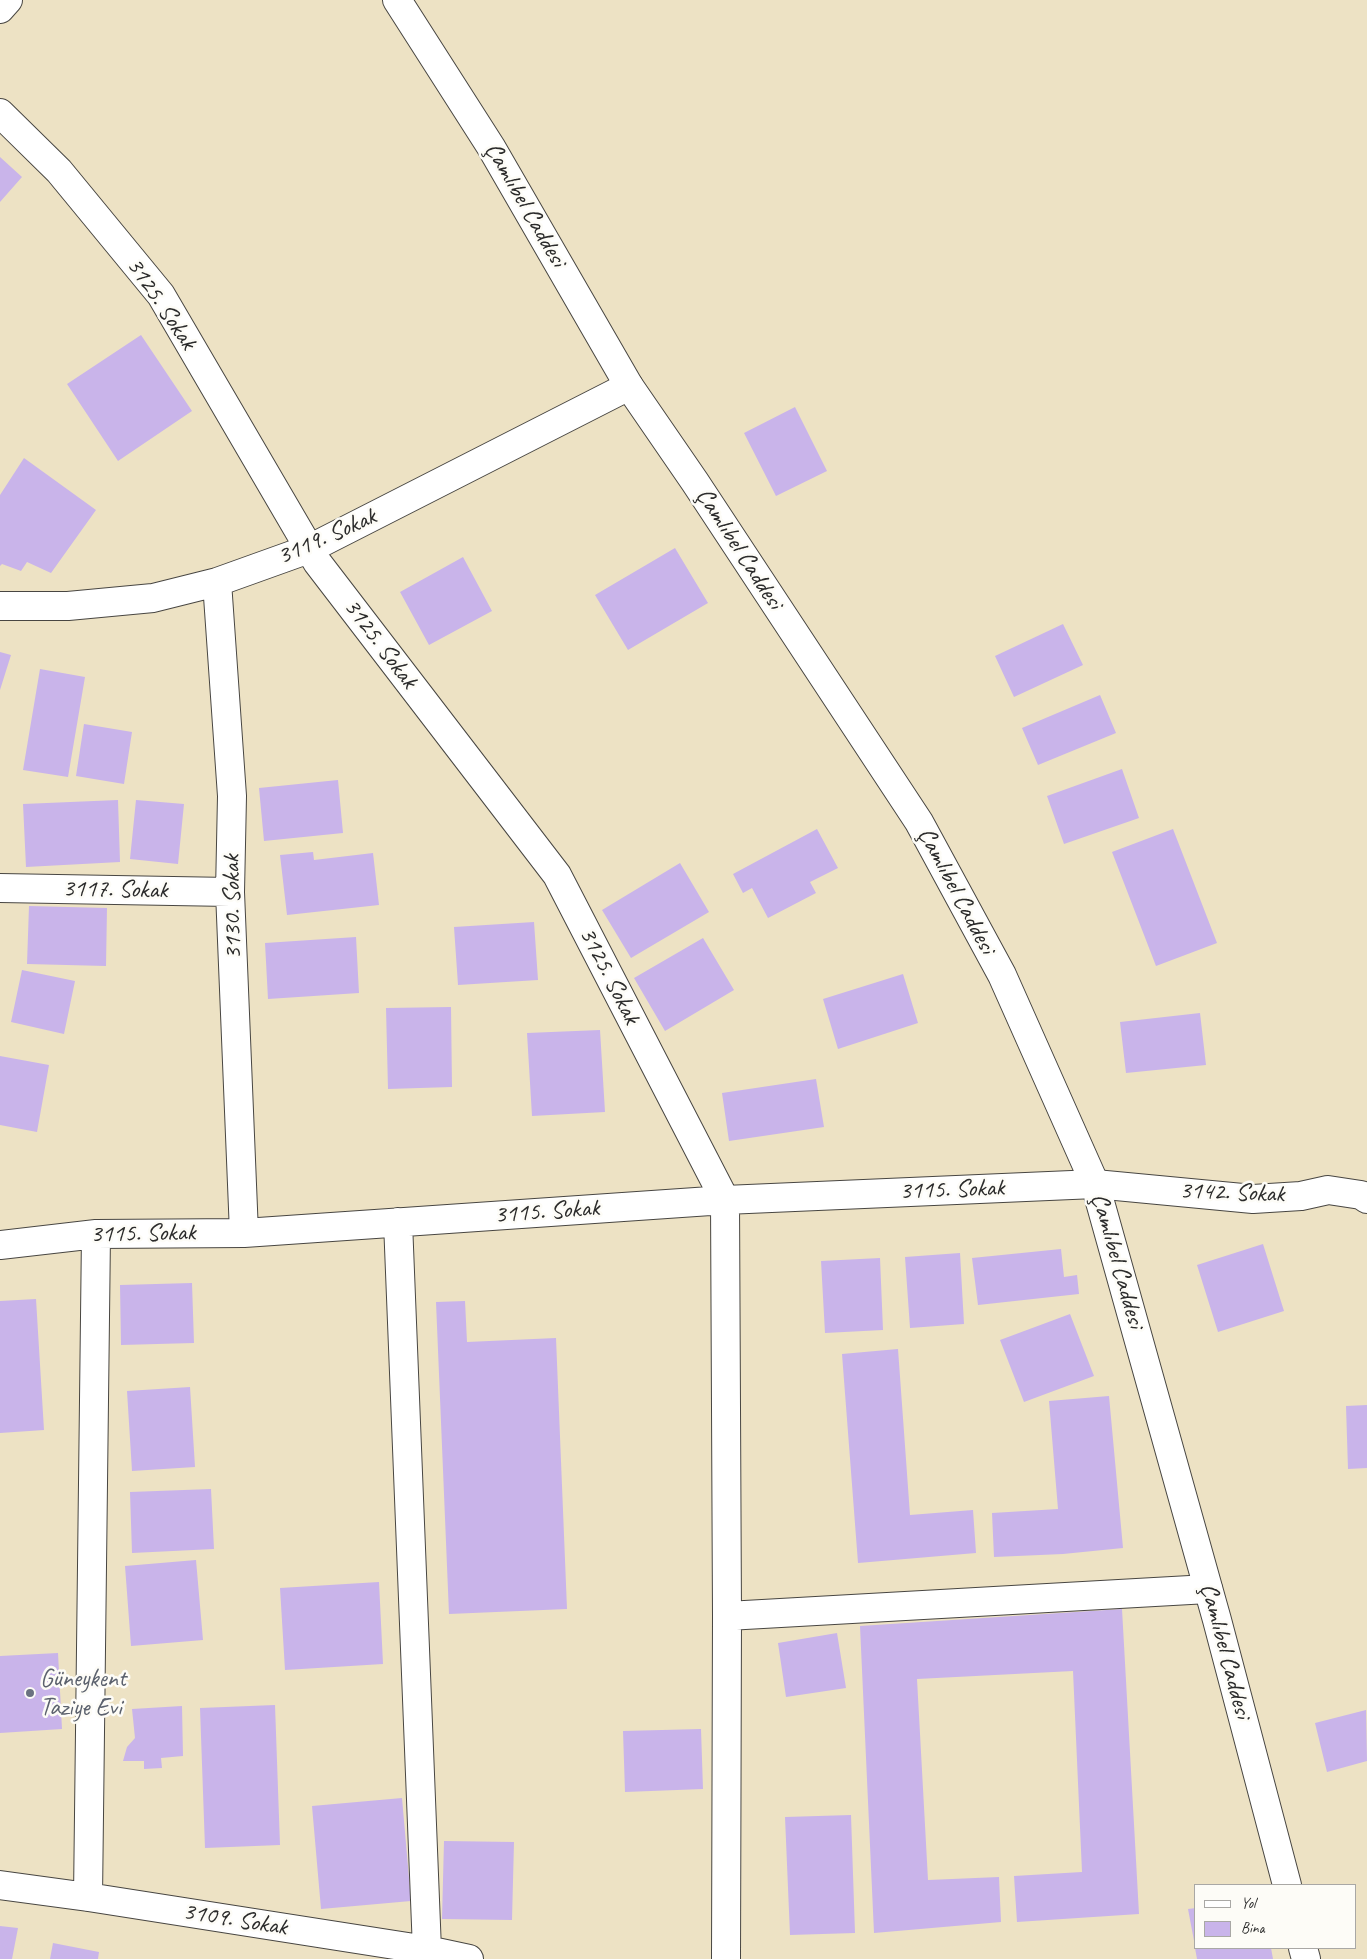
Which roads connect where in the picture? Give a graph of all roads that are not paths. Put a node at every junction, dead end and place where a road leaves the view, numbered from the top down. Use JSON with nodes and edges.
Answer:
{"nodes":[{"id":1,"x":8,"y":0,"type":"edge"},
{"id":2,"x":397,"y":0,"type":"edge"},
{"id":3,"x":0,"y":9,"type":"edge"},
{"id":4,"x":0,"y":112,"type":"edge"},
{"id":5,"x":629,"y":386,"type":"junction"},
{"id":6,"x":310,"y":549,"type":"junction"},
{"id":7,"x":217,"y":582,"type":"junction"},
{"id":8,"x":0,"y":606,"type":"edge"},
{"id":9,"x":0,"y":888,"type":"edge"},
{"id":10,"x":230,"y":892,"type":"junction"},
{"id":11,"x":1095,"y":1184,"type":"junction"},
{"id":12,"x":725,"y":1200,"type":"junction"},
{"id":13,"x":1367,"y":1200,"type":"edge"},
{"id":14,"x":398,"y":1222,"type":"junction"},
{"id":15,"x":244,"y":1233,"type":"junction"},
{"id":16,"x":96,"y":1234,"type":"junction"},
{"id":17,"x":0,"y":1245,"type":"edge"},
{"id":18,"x":1208,"y":1589,"type":"junction"},
{"id":19,"x":727,"y":1616,"type":"junction"},
{"id":20,"x":1287,"y":1884,"type":"edge"},
{"id":21,"x":0,"y":1885,"type":"edge"},
{"id":22,"x":88,"y":1897,"type":"junction"},
{"id":23,"x":355,"y":1949,"type":"edge"},
{"id":24,"x":427,"y":1950,"type":"junction"},
{"id":25,"x":469,"y":1959,"type":"edge"},
{"id":26,"x":726,"y":1959,"type":"edge"}],
"edges":[{"from":1,"to":3,"type":"street"},
{"from":2,"to":5,"type":"street","name":"Çamlıbel Caddesi"},
{"from":4,"to":6,"type":"street","name":"3125. Sokak"},
{"from":5,"to":6,"type":"street","name":"3119. Sokak"},
{"from":5,"to":11,"type":"street","name":"Çamlıbel Caddesi"},
{"from":6,"to":7,"type":"street","name":"3119. Sokak"},
{"from":6,"to":12,"type":"street","name":"3125. Sokak"},
{"from":7,"to":8,"type":"street","name":"3119. Sokak"},
{"from":7,"to":10,"type":"street","name":"3130. Sokak"},
{"from":9,"to":10,"type":"street","name":"3117. Sokak"},
{"from":10,"to":15,"type":"street","name":"3130. Sokak"},
{"from":11,"to":12,"type":"street","name":"3115. Sokak"},
{"from":11,"to":13,"type":"street","name":"3142. Sokak"},
{"from":11,"to":18,"type":"street","name":"Çamlıbel Caddesi"},
{"from":12,"to":14,"type":"street","name":"3115. Sokak"},
{"from":12,"to":19,"type":"street"},
{"from":14,"to":15,"type":"street","name":"3115. Sokak"},
{"from":14,"to":24,"type":"street"},
{"from":15,"to":16,"type":"street","name":"3115. Sokak"},
{"from":16,"to":17,"type":"street","name":"3115. Sokak"},
{"from":16,"to":22,"type":"street"},
{"from":18,"to":19,"type":"street"},
{"from":18,"to":20,"type":"street","name":"Çamlıbel Caddesi"},
{"from":19,"to":26,"type":"street"},
{"from":21,"to":22,"type":"street","name":"3109. Sokak"},
{"from":22,"to":23,"type":"street","name":"3109. Sokak"},
{"from":23,"to":24,"type":"street","name":"3109. Sokak"},
{"from":24,"to":25,"type":"street","name":"3109. Sokak"}]}
